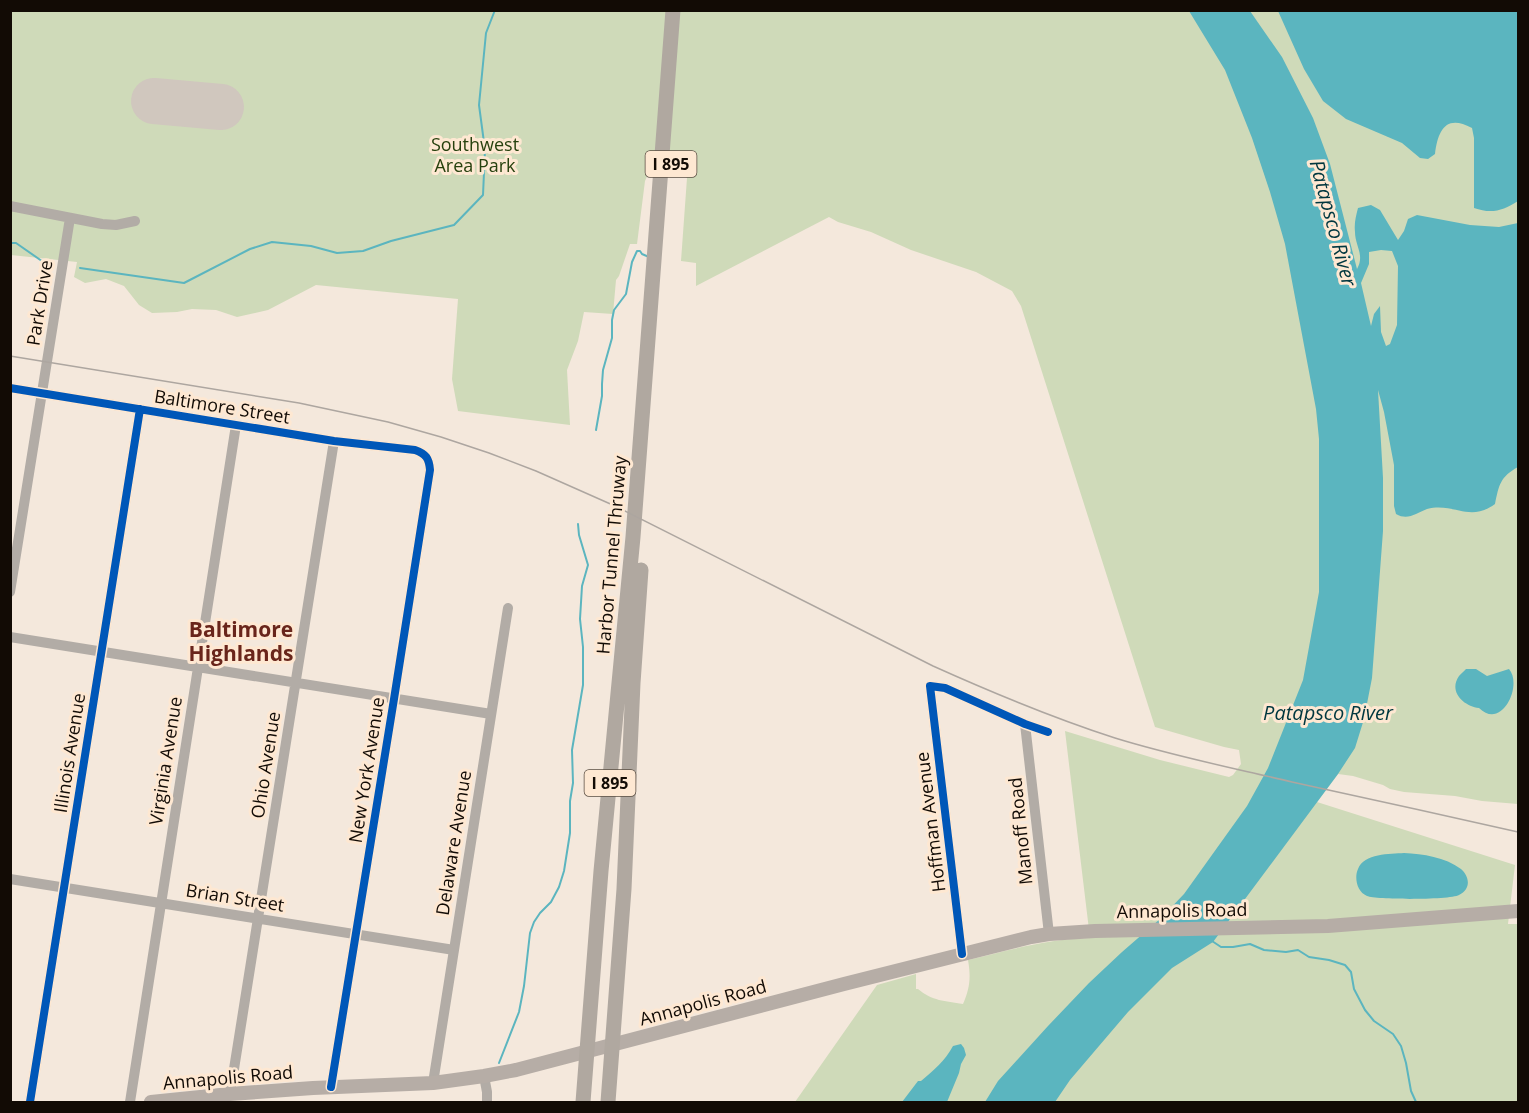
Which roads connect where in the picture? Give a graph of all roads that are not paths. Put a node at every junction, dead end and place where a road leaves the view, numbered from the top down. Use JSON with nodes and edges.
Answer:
{"nodes":[{"id":1,"x":673,"y":10,"type":"edge"},
{"id":2,"x":682,"y":10,"type":"edge"},
{"id":3,"x":10,"y":206,"type":"edge"},
{"id":4,"x":70,"y":218,"type":"junction"},
{"id":5,"x":135,"y":221,"type":"dead end"},
{"id":6,"x":655,"y":316,"type":"junction"},
{"id":7,"x":10,"y":388,"type":"edge"},
{"id":8,"x":42,"y":393,"type":"junction"},
{"id":9,"x":140,"y":409,"type":"junction"},
{"id":10,"x":236,"y":425,"type":"junction"},
{"id":11,"x":334,"y":441,"type":"junction"},
{"id":12,"x":428,"y":458,"type":"joint"},
{"id":13,"x":638,"y":539,"type":"junction"},
{"id":14,"x":10,"y":592,"type":"edge"},
{"id":15,"x":508,"y":608,"type":"dead end"},
{"id":16,"x":10,"y":637,"type":"edge"},
{"id":17,"x":101,"y":651,"type":"junction"},
{"id":18,"x":198,"y":667,"type":"junction"},
{"id":19,"x":296,"y":683,"type":"junction"},
{"id":20,"x":394,"y":699,"type":"junction"},
{"id":21,"x":491,"y":714,"type":"junction"},
{"id":22,"x":1025,"y":724,"type":"junction"},
{"id":23,"x":1048,"y":732,"type":"dead end"},
{"id":24,"x":10,"y":879,"type":"edge"},
{"id":25,"x":64,"y":888,"type":"junction"},
{"id":26,"x":160,"y":903,"type":"junction"},
{"id":27,"x":1518,"y":911,"type":"edge"},
{"id":28,"x":258,"y":919,"type":"junction"},
{"id":29,"x":1049,"y":934,"type":"junction"},
{"id":30,"x":356,"y":935,"type":"junction"},
{"id":31,"x":454,"y":950,"type":"junction"},
{"id":32,"x":962,"y":954,"type":"junction"},
{"id":33,"x":484,"y":1077,"type":"junction"},
{"id":34,"x":433,"y":1083,"type":"junction"},
{"id":35,"x":331,"y":1087,"type":"junction"},
{"id":36,"x":230,"y":1094,"type":"junction"},
{"id":37,"x":30,"y":1102,"type":"edge"},
{"id":38,"x":130,"y":1102,"type":"edge"},
{"id":39,"x":152,"y":1102,"type":"edge"},
{"id":40,"x":487,"y":1102,"type":"edge"},
{"id":41,"x":583,"y":1102,"type":"edge"},
{"id":42,"x":608,"y":1102,"type":"edge"}],
"edges":[{"from":1,"to":6,"type":"highway","name":"Harbor Tunnel Thruway","number":"I 895"},
{"from":2,"to":6,"type":"highway","name":"Harbor Tunnel Thruway","number":"I 895"},
{"from":3,"to":4,"type":"street"},
{"from":4,"to":5,"type":"street"},
{"from":4,"to":8,"type":"street","name":"Park Drive"},
{"from":6,"to":13,"type":"highway","name":"Harbor Tunnel Thruway","number":"I 895"},
{"from":7,"to":8,"type":"street","name":"Baltimore Street"},
{"from":8,"to":9,"type":"street","name":"Baltimore Street"},
{"from":8,"to":14,"type":"street","name":"Park Drive"},
{"from":9,"to":10,"type":"street","name":"Baltimore Street"},
{"from":9,"to":17,"type":"street","name":"Illinois Avenue"},
{"from":10,"to":11,"type":"street","name":"Baltimore Street"},
{"from":10,"to":18,"type":"street","name":"Virginia Avenue"},
{"from":11,"to":12,"type":"street","name":"Baltimore Street"},
{"from":11,"to":19,"type":"street","name":"Ohio Avenue"},
{"from":12,"to":20,"type":"street","name":"New York Avenue"},
{"from":13,"to":41,"type":"highway","name":"Harbor Tunnel Thruway","number":"I 895"},
{"from":13,"to":42,"type":"highway","name":"Harbor Tunnel Thruway","number":"I 895"},
{"from":15,"to":21,"type":"street","name":"Delaware Avenue"},
{"from":16,"to":17,"type":"street"},
{"from":17,"to":18,"type":"street"},
{"from":17,"to":25,"type":"street","name":"Illinois Avenue"},
{"from":18,"to":19,"type":"street"},
{"from":18,"to":26,"type":"street","name":"Virginia Avenue"},
{"from":19,"to":20,"type":"street"},
{"from":19,"to":28,"type":"street","name":"Ohio Avenue"},
{"from":20,"to":21,"type":"street"},
{"from":20,"to":30,"type":"street","name":"New York Avenue"},
{"from":21,"to":31,"type":"street","name":"Delaware Avenue"},
{"from":22,"to":23,"type":"street"},
{"from":22,"to":29,"type":"street","name":"Manoff Road"},
{"from":22,"to":32,"type":"street","name":"Hoffman Avenue"},
{"from":24,"to":25,"type":"street","name":"Brian Street"},
{"from":25,"to":26,"type":"street","name":"Brian Street"},
{"from":25,"to":37,"type":"street","name":"Illinois Avenue"},
{"from":26,"to":28,"type":"street","name":"Brian Street"},
{"from":26,"to":38,"type":"street","name":"Virginia Avenue"},
{"from":27,"to":29,"type":"main road","name":"Annapolis Road"},
{"from":28,"to":30,"type":"street","name":"Brian Street"},
{"from":28,"to":36,"type":"street","name":"Ohio Avenue"},
{"from":29,"to":32,"type":"main road","name":"Annapolis Road"},
{"from":30,"to":31,"type":"street","name":"Brian Street"},
{"from":30,"to":35,"type":"street","name":"New York Avenue"},
{"from":31,"to":34,"type":"street","name":"Delaware Avenue"},
{"from":32,"to":33,"type":"main road","name":"Annapolis Road"},
{"from":33,"to":34,"type":"main road","name":"Annapolis Road"},
{"from":33,"to":40,"type":"street"},
{"from":34,"to":35,"type":"main road","name":"Annapolis Road"},
{"from":35,"to":36,"type":"main road","name":"Annapolis Road"},
{"from":36,"to":39,"type":"main road","name":"Annapolis Road"}]}
